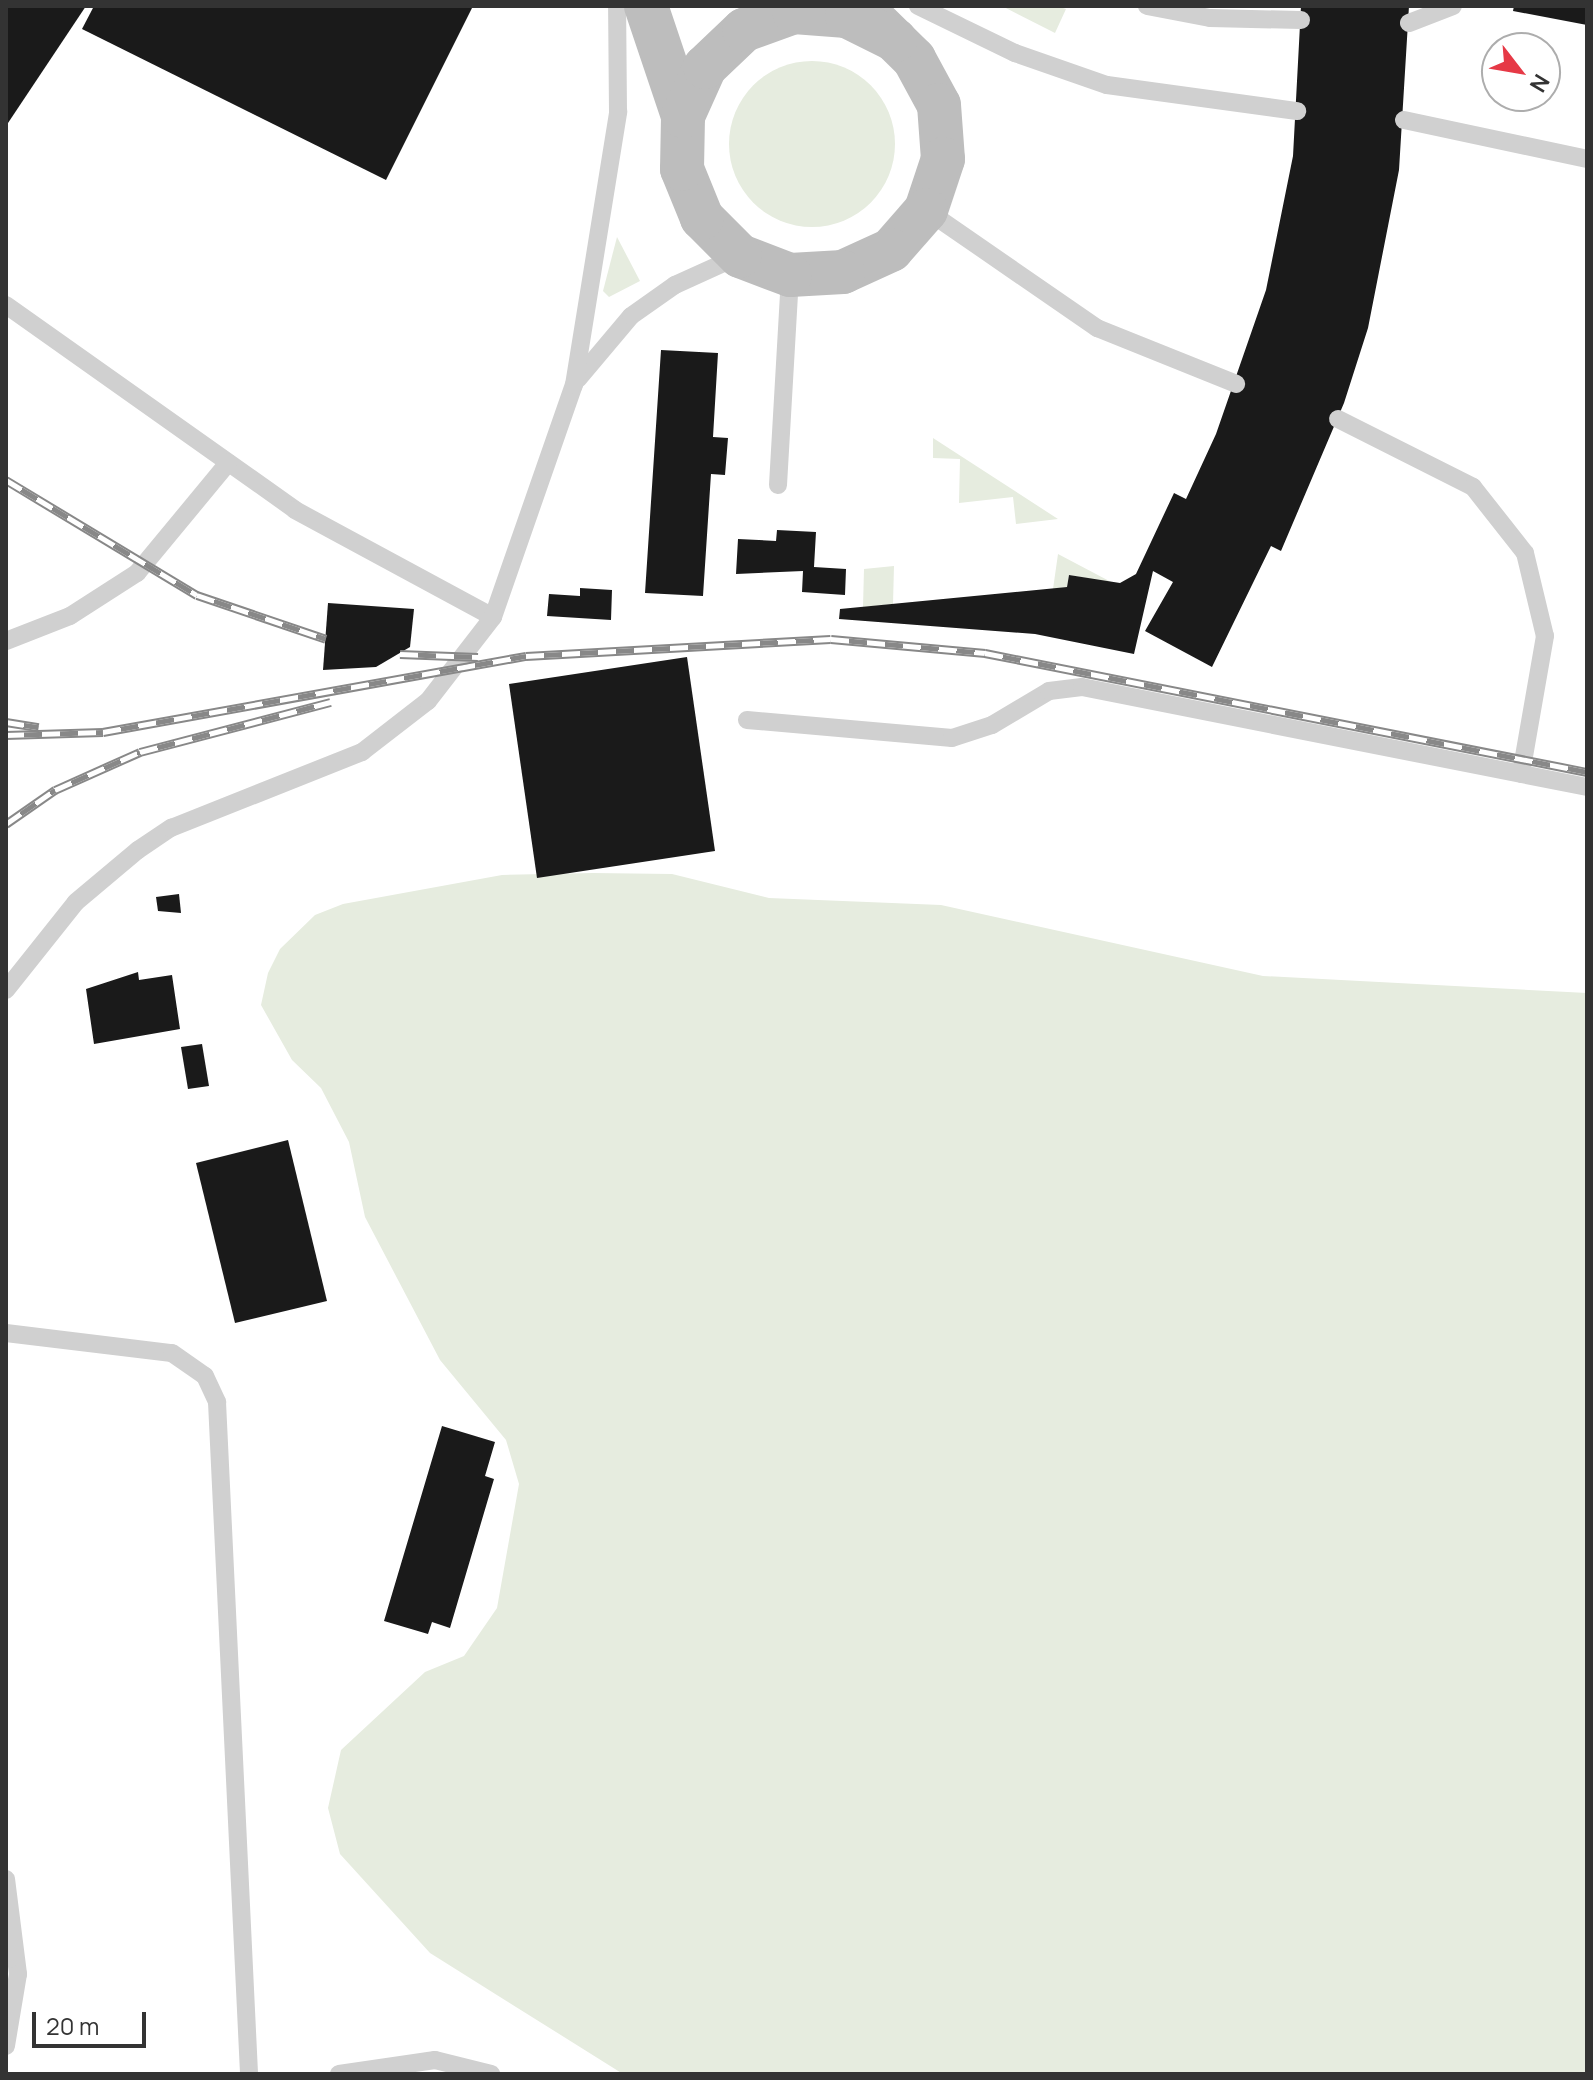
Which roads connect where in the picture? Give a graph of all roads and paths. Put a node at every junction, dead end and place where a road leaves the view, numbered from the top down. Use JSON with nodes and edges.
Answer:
{"nodes":[{"id":1,"x":617,"y":6,"type":"edge"},
{"id":2,"x":646,"y":6,"type":"edge"},
{"id":3,"x":860,"y":6,"type":"edge"},
{"id":4,"x":1147,"y":6,"type":"edge"},
{"id":5,"x":1453,"y":6,"type":"edge"},
{"id":6,"x":1301,"y":20,"type":"dead end"},
{"id":7,"x":906,"y":23,"type":"edge"},
{"id":8,"x":1409,"y":23,"type":"dead end"},
{"id":9,"x":1297,"y":111,"type":"dead end"},
{"id":10,"x":683,"y":116,"type":"junction"},
{"id":11,"x":1404,"y":120,"type":"dead end"},
{"id":12,"x":1587,"y":159,"type":"edge"},
{"id":13,"x":926,"y":210,"type":"junction"},
{"id":14,"x":740,"y":256,"type":"junction"},
{"id":15,"x":790,"y":275,"type":"junction"},
{"id":16,"x":6,"y":305,"type":"edge"},
{"id":17,"x":1236,"y":384,"type":"dead end"},
{"id":18,"x":574,"y":385,"type":"junction"},
{"id":19,"x":1338,"y":419,"type":"dead end"},
{"id":20,"x":228,"y":463,"type":"junction"},
{"id":21,"x":778,"y":485,"type":"dead end"},
{"id":22,"x":493,"y":617,"type":"junction"},
{"id":23,"x":6,"y":641,"type":"edge"},
{"id":24,"x":747,"y":720,"type":"dead end"},
{"id":25,"x":1521,"y":774,"type":"junction"},
{"id":26,"x":1587,"y":787,"type":"edge"},
{"id":27,"x":6,"y":990,"type":"edge"},
{"id":28,"x":6,"y":1333,"type":"edge"},
{"id":29,"x":6,"y":1879,"type":"edge"},
{"id":30,"x":6,"y":2046,"type":"edge"},
{"id":31,"x":249,"y":2074,"type":"edge"},
{"id":32,"x":339,"y":2074,"type":"edge"},
{"id":33,"x":491,"y":2074,"type":"edge"}],
"edges":[{"from":1,"to":18,"type":"lane"},
{"from":2,"to":10,"type":"main road"},
{"from":3,"to":7,"type":"main road"},
{"from":4,"to":6,"type":"lane"},
{"from":5,"to":8,"type":"lane"},
{"from":7,"to":9,"type":"lane"},
{"from":7,"to":10,"type":"main road"},
{"from":7,"to":13,"type":"main road"},
{"from":10,"to":14,"type":"main road"},
{"from":11,"to":12,"type":"lane"},
{"from":13,"to":15,"type":"main road"},
{"from":13,"to":17,"type":"lane"},
{"from":14,"to":15,"type":"main road"},
{"from":14,"to":18,"type":"lane"},
{"from":15,"to":21,"type":"lane"},
{"from":16,"to":20,"type":"lane"},
{"from":18,"to":22,"type":"lane"},
{"from":19,"to":25,"type":"lane"},
{"from":20,"to":22,"type":"lane"},
{"from":20,"to":23,"type":"lane"},
{"from":22,"to":27,"type":"lane"},
{"from":24,"to":25,"type":"lane"},
{"from":25,"to":26,"type":"lane"},
{"from":28,"to":31,"type":"lane"},
{"from":29,"to":30,"type":"lane"},
{"from":32,"to":33,"type":"lane"}]}
